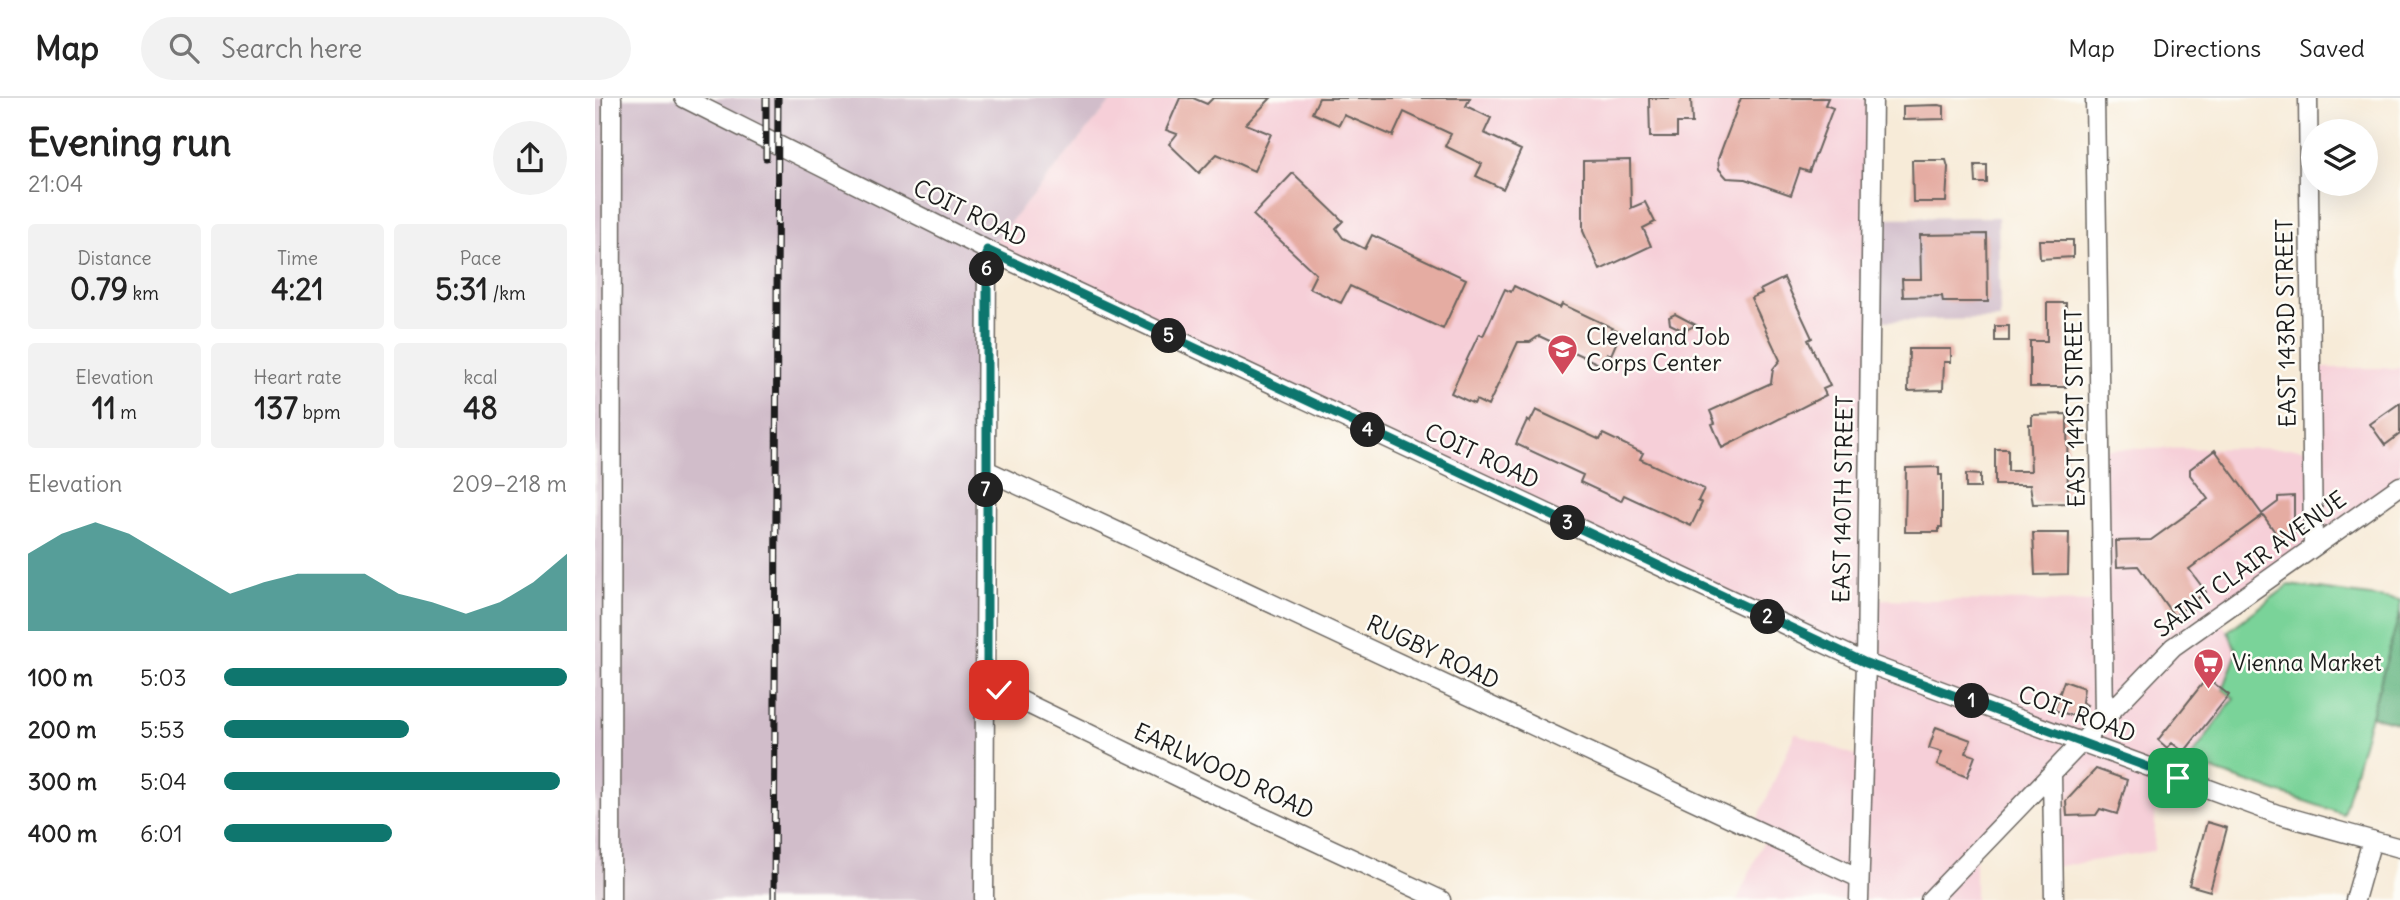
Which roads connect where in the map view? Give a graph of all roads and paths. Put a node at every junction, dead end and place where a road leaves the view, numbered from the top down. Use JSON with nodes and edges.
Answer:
{"nodes":[{"id":1,"x":612,"y":98,"type":"edge"},
{"id":2,"x":684,"y":98,"type":"edge"},
{"id":3,"x":1873,"y":98,"type":"edge"},
{"id":4,"x":2095,"y":98,"type":"edge"},
{"id":5,"x":2308,"y":98,"type":"edge"},
{"id":6,"x":987,"y":250,"type":"junction"},
{"id":7,"x":986,"y":470,"type":"junction"},
{"id":8,"x":2400,"y":486,"type":"edge"},
{"id":9,"x":2313,"y":547,"type":"junction"},
{"id":10,"x":1866,"y":663,"type":"junction"},
{"id":11,"x":987,"y":684,"type":"junction"},
{"id":12,"x":2104,"y":716,"type":"junction"},
{"id":13,"x":2082,"y":742,"type":"junction"},
{"id":14,"x":2053,"y":773,"type":"junction"},
{"id":15,"x":2372,"y":840,"type":"junction"},
{"id":16,"x":2400,"y":848,"type":"edge"},
{"id":17,"x":1859,"y":878,"type":"junction"},
{"id":18,"x":985,"y":899,"type":"edge"},
{"id":19,"x":611,"y":900,"type":"edge"},
{"id":20,"x":1441,"y":900,"type":"edge"},
{"id":21,"x":1859,"y":900,"type":"edge"},
{"id":22,"x":1930,"y":900,"type":"edge"},
{"id":23,"x":2054,"y":900,"type":"edge"},
{"id":24,"x":2355,"y":900,"type":"edge"}],
"edges":[{"from":1,"to":19,"type":"street"},
{"from":2,"to":6,"type":"street","name":"COIT ROAD"},
{"from":3,"to":10,"type":"street","name":"EAST 140TH STREET"},
{"from":4,"to":12,"type":"street","name":"EAST 141ST STREET"},
{"from":5,"to":9,"type":"street","name":"EAST 143RD STREET"},
{"from":6,"to":7,"type":"street"},
{"from":6,"to":10,"type":"street","name":"COIT ROAD"},
{"from":7,"to":11,"type":"street"},
{"from":7,"to":17,"type":"street","name":"RUGBY ROAD"},
{"from":8,"to":9,"type":"street","name":"SAINT CLAIR AVENUE"},
{"from":9,"to":12,"type":"street","name":"SAINT CLAIR AVENUE"},
{"from":10,"to":13,"type":"street","name":"COIT ROAD"},
{"from":10,"to":17,"type":"street","name":"EAST 140TH STREET"},
{"from":11,"to":18,"type":"street"},
{"from":11,"to":20,"type":"street","name":"EARLWOOD ROAD"},
{"from":12,"to":13,"type":"street","name":"SAINT CLAIR AVENUE"},
{"from":13,"to":14,"type":"street","name":"SAINT CLAIR AVENUE"},
{"from":13,"to":15,"type":"street","name":"COIT ROAD"},
{"from":14,"to":22,"type":"street","name":"SAINT CLAIR AVENUE"},
{"from":14,"to":23,"type":"street"},
{"from":15,"to":16,"type":"street","name":"COIT ROAD"},
{"from":15,"to":24,"type":"street"},
{"from":17,"to":21,"type":"street","name":"EAST 140TH STREET"}]}
